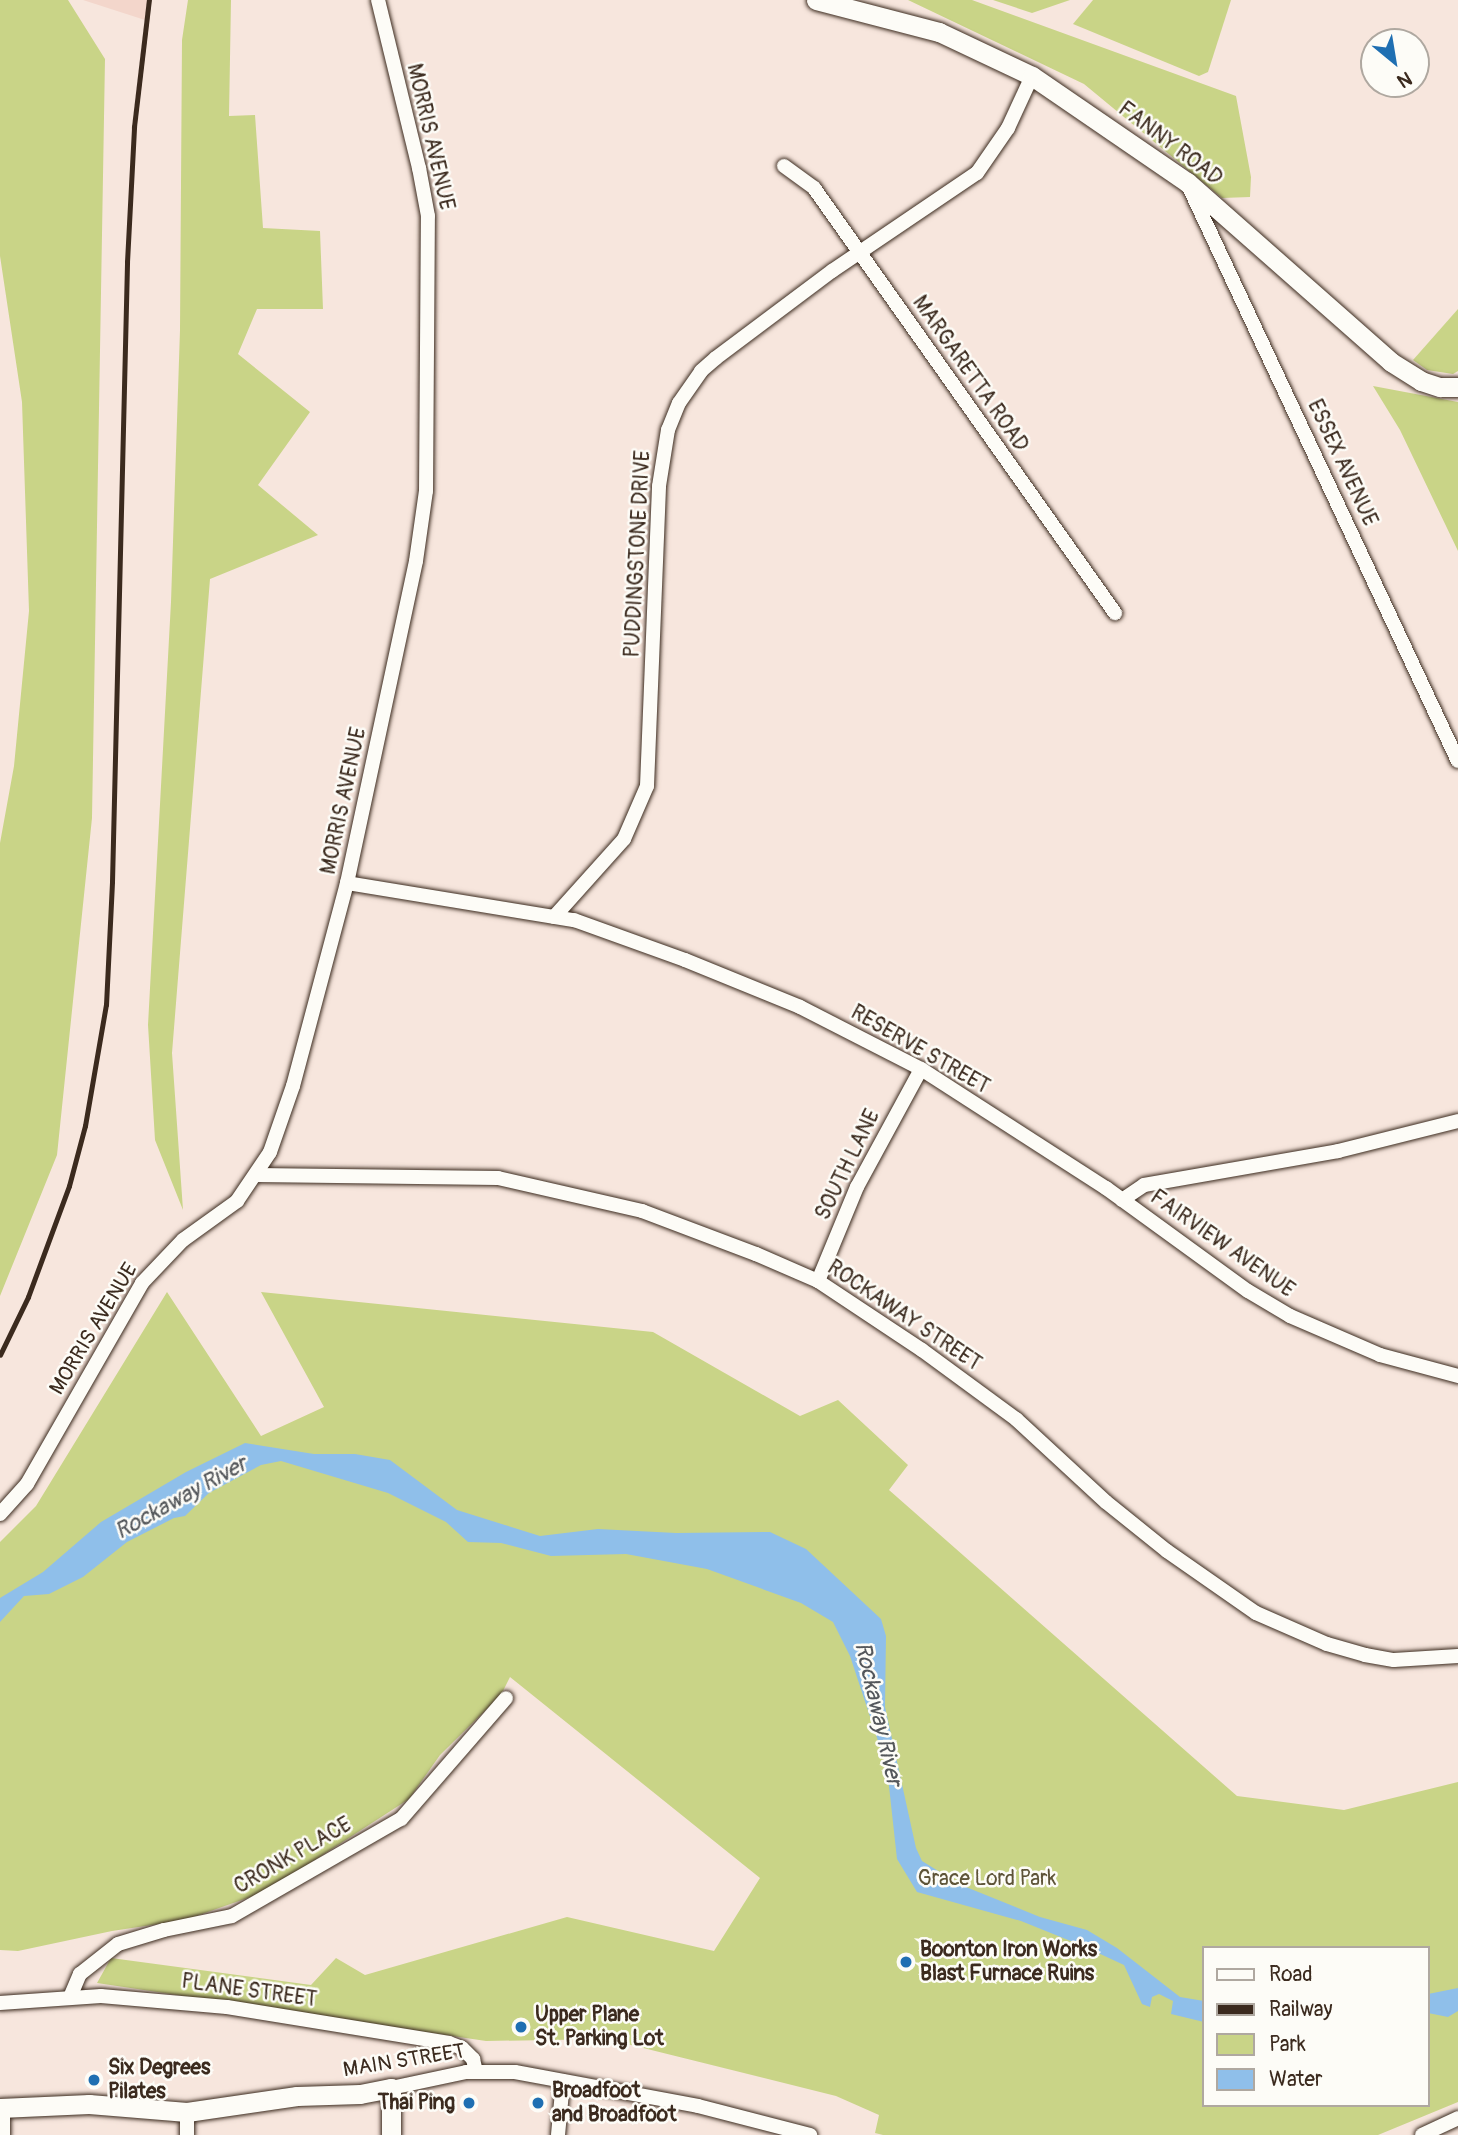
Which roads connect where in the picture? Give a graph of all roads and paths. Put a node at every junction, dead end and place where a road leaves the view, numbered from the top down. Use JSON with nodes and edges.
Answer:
{"nodes":[{"id":1,"x":378,"y":0,"type":"edge"},
{"id":2,"x":816,"y":0,"type":"edge"},
{"id":3,"x":877,"y":7,"type":"edge"},
{"id":4,"x":1032,"y":76,"type":"junction"},
{"id":5,"x":784,"y":166,"type":"dead end"},
{"id":6,"x":1187,"y":184,"type":"junction"},
{"id":7,"x":859,"y":253,"type":"junction"},
{"id":8,"x":1458,"y":387,"type":"edge"},
{"id":9,"x":1115,"y":613,"type":"dead end"},
{"id":10,"x":1458,"y":761,"type":"edge"},
{"id":11,"x":348,"y":883,"type":"junction"},
{"id":12,"x":554,"y":917,"type":"junction"},
{"id":13,"x":921,"y":1069,"type":"junction"},
{"id":14,"x":1458,"y":1121,"type":"edge"},
{"id":15,"x":256,"y":1175,"type":"junction"},
{"id":16,"x":1122,"y":1200,"type":"junction"},
{"id":17,"x":818,"y":1281,"type":"junction"},
{"id":18,"x":1458,"y":1376,"type":"edge"},
{"id":19,"x":0,"y":1514,"type":"edge"},
{"id":20,"x":1458,"y":1656,"type":"edge"},
{"id":21,"x":506,"y":1699,"type":"dead end"},
{"id":22,"x":71,"y":1995,"type":"junction"},
{"id":23,"x":0,"y":2003,"type":"edge"},
{"id":24,"x":476,"y":2071,"type":"junction"},
{"id":25,"x":563,"y":2081,"type":"junction"},
{"id":26,"x":391,"y":2088,"type":"junction"},
{"id":27,"x":1,"y":2108,"type":"edge"},
{"id":28,"x":187,"y":2112,"type":"junction"},
{"id":29,"x":1458,"y":2118,"type":"edge"},
{"id":30,"x":2,"y":2135,"type":"edge"},
{"id":31,"x":187,"y":2135,"type":"edge"},
{"id":32,"x":391,"y":2135,"type":"edge"},
{"id":33,"x":558,"y":2135,"type":"edge"},
{"id":34,"x":810,"y":2135,"type":"edge"},
{"id":35,"x":1422,"y":2135,"type":"edge"}],
"edges":[{"from":1,"to":11,"type":"street","name":"MORRIS AVENUE"},
{"from":2,"to":3,"type":"main road","name":"FANNY ROAD"},
{"from":3,"to":4,"type":"main road","name":"FANNY ROAD"},
{"from":4,"to":6,"type":"main road","name":"FANNY ROAD"},
{"from":4,"to":7,"type":"street","name":"PUDDINGSTONE DRIVE"},
{"from":5,"to":7,"type":"street","name":"MARGARETTA ROAD"},
{"from":6,"to":8,"type":"main road","name":"FANNY ROAD"},
{"from":6,"to":10,"type":"street","name":"ESSEX AVENUE"},
{"from":7,"to":9,"type":"street","name":"MARGARETTA ROAD"},
{"from":7,"to":12,"type":"street","name":"PUDDINGSTONE DRIVE"},
{"from":11,"to":12,"type":"street","name":"RESERVE STREET"},
{"from":11,"to":15,"type":"street","name":"MORRIS AVENUE"},
{"from":12,"to":13,"type":"street","name":"RESERVE STREET"},
{"from":13,"to":16,"type":"street","name":"RESERVE STREET"},
{"from":13,"to":17,"type":"street","name":"SOUTH LANE"},
{"from":14,"to":16,"type":"street"},
{"from":15,"to":17,"type":"street","name":"ROCKAWAY STREET"},
{"from":15,"to":19,"type":"street","name":"MORRIS AVENUE"},
{"from":16,"to":18,"type":"street","name":"FAIRVIEW AVENUE"},
{"from":17,"to":20,"type":"street","name":"ROCKAWAY STREET"},
{"from":21,"to":22,"type":"street","name":"CRONK PLACE"},
{"from":22,"to":23,"type":"street","name":"PLANE STREET"},
{"from":22,"to":24,"type":"street","name":"PLANE STREET"},
{"from":24,"to":25,"type":"street","name":"MAIN STREET"},
{"from":24,"to":26,"type":"street","name":"MAIN STREET"},
{"from":25,"to":33,"type":"street"},
{"from":25,"to":34,"type":"street","name":"MAIN STREET"},
{"from":26,"to":28,"type":"main road","name":"MAIN STREET"},
{"from":26,"to":32,"type":"main road"},
{"from":27,"to":28,"type":"main road","name":"MAIN STREET"},
{"from":27,"to":30,"type":"street"},
{"from":28,"to":31,"type":"street"},
{"from":29,"to":35,"type":"street"}]}
